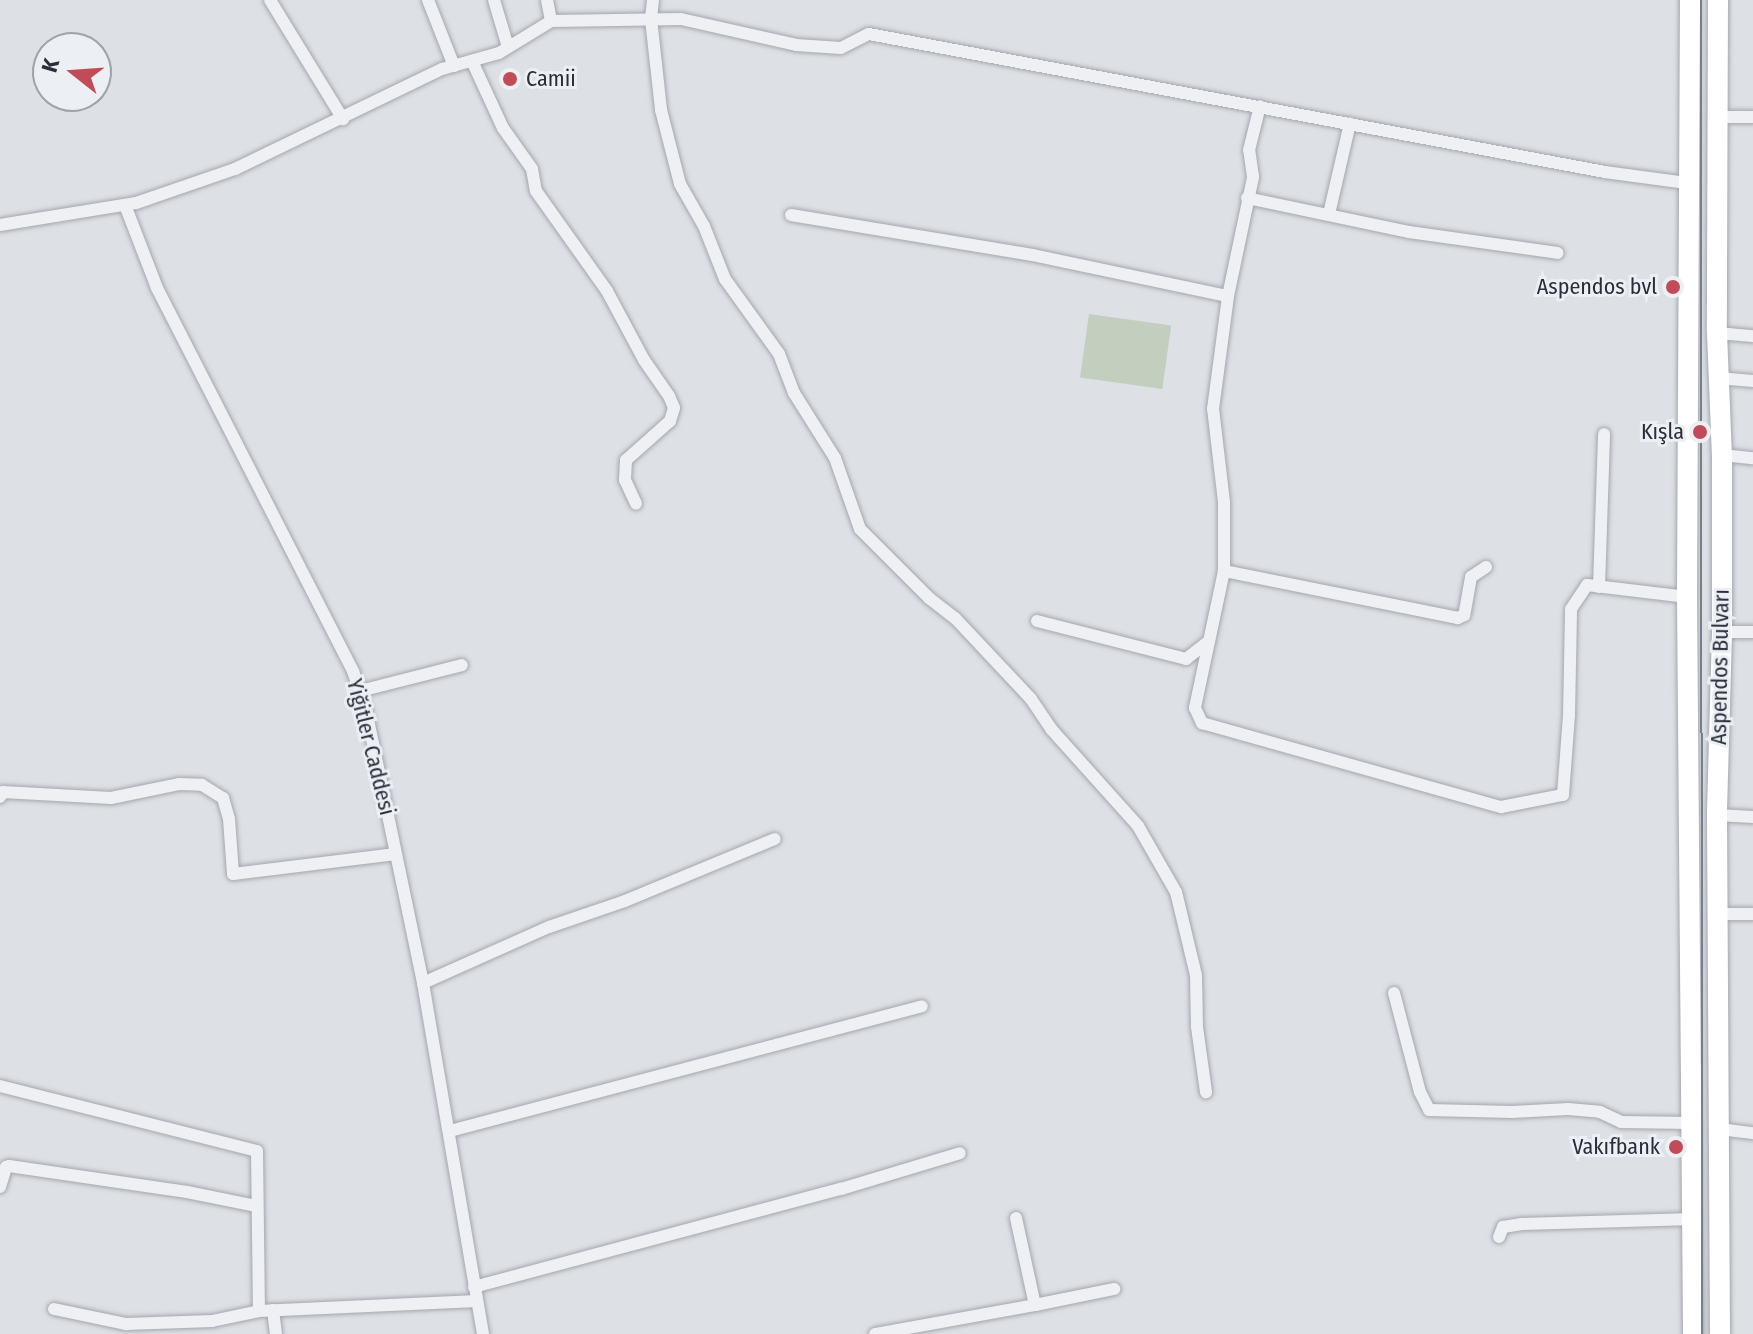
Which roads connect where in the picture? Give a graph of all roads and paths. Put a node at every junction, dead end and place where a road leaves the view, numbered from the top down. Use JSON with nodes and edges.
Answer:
{"nodes":[{"id":1,"x":270,"y":0,"type":"edge"},
{"id":2,"x":428,"y":0,"type":"edge"},
{"id":3,"x":494,"y":0,"type":"edge"},
{"id":4,"x":547,"y":0,"type":"edge"},
{"id":5,"x":653,"y":0,"type":"edge"},
{"id":6,"x":1690,"y":0,"type":"edge"},
{"id":7,"x":1718,"y":0,"type":"edge"},
{"id":8,"x":651,"y":19,"type":"junction"},
{"id":9,"x":551,"y":21,"type":"junction"},
{"id":10,"x":508,"y":47,"type":"junction"},
{"id":11,"x":472,"y":61,"type":"junction"},
{"id":12,"x":454,"y":66,"type":"junction"},
{"id":13,"x":1260,"y":106,"type":"junction"},
{"id":14,"x":1716,"y":117,"type":"junction"},
{"id":15,"x":1753,"y":117,"type":"edge"},
{"id":16,"x":343,"y":119,"type":"junction"},
{"id":17,"x":1350,"y":123,"type":"junction"},
{"id":18,"x":1686,"y":183,"type":"junction"},
{"id":19,"x":1247,"y":198,"type":"junction"},
{"id":20,"x":125,"y":205,"type":"junction"},
{"id":21,"x":1329,"y":214,"type":"junction"},
{"id":22,"x":791,"y":215,"type":"dead end"},
{"id":23,"x":0,"y":225,"type":"edge"},
{"id":24,"x":1558,"y":253,"type":"dead end"},
{"id":25,"x":1228,"y":296,"type":"junction"},
{"id":26,"x":1717,"y":333,"type":"junction"},
{"id":27,"x":1753,"y":336,"type":"edge"},
{"id":28,"x":1718,"y":378,"type":"junction"},
{"id":29,"x":1753,"y":381,"type":"edge"},
{"id":30,"x":1604,"y":434,"type":"dead end"},
{"id":31,"x":1722,"y":455,"type":"junction"},
{"id":32,"x":1753,"y":458,"type":"edge"},
{"id":33,"x":636,"y":504,"type":"dead end"},
{"id":34,"x":1486,"y":567,"type":"dead end"},
{"id":35,"x":1224,"y":571,"type":"junction"},
{"id":36,"x":1599,"y":587,"type":"junction"},
{"id":37,"x":1687,"y":597,"type":"junction"},
{"id":38,"x":1037,"y":621,"type":"dead end"},
{"id":39,"x":1722,"y":632,"type":"junction"},
{"id":40,"x":1753,"y":632,"type":"edge"},
{"id":41,"x":1209,"y":641,"type":"junction"},
{"id":42,"x":462,"y":665,"type":"dead end"},
{"id":43,"x":360,"y":691,"type":"junction"},
{"id":44,"x":0,"y":797,"type":"edge"},
{"id":45,"x":1717,"y":815,"type":"junction"},
{"id":46,"x":1753,"y":817,"type":"edge"},
{"id":47,"x":775,"y":839,"type":"dead end"},
{"id":48,"x":396,"y":854,"type":"junction"},
{"id":49,"x":1718,"y":914,"type":"junction"},
{"id":50,"x":1753,"y":914,"type":"edge"},
{"id":51,"x":423,"y":983,"type":"junction"},
{"id":52,"x":1394,"y":993,"type":"dead end"},
{"id":53,"x":922,"y":1006,"type":"dead end"},
{"id":54,"x":0,"y":1086,"type":"edge"},
{"id":55,"x":1206,"y":1092,"type":"dead end"},
{"id":56,"x":1692,"y":1123,"type":"junction"},
{"id":57,"x":1719,"y":1129,"type":"junction"},
{"id":58,"x":450,"y":1131,"type":"junction"},
{"id":59,"x":1753,"y":1133,"type":"edge"},
{"id":60,"x":960,"y":1153,"type":"dead end"},
{"id":61,"x":0,"y":1187,"type":"edge"},
{"id":62,"x":256,"y":1206,"type":"junction"},
{"id":63,"x":1016,"y":1218,"type":"dead end"},
{"id":64,"x":1693,"y":1219,"type":"junction"},
{"id":65,"x":1499,"y":1237,"type":"dead end"},
{"id":66,"x":1114,"y":1289,"type":"dead end"},
{"id":67,"x":476,"y":1294,"type":"junction"},
{"id":68,"x":1035,"y":1305,"type":"junction"},
{"id":69,"x":54,"y":1309,"type":"dead end"},
{"id":70,"x":273,"y":1310,"type":"junction"},
{"id":71,"x":259,"y":1311,"type":"junction"},
{"id":72,"x":276,"y":1334,"type":"edge"},
{"id":73,"x":483,"y":1334,"type":"edge"},
{"id":74,"x":875,"y":1334,"type":"edge"},
{"id":75,"x":1693,"y":1334,"type":"edge"},
{"id":76,"x":1720,"y":1334,"type":"edge"}],
"edges":[{"from":1,"to":16,"type":"street"},
{"from":2,"to":12,"type":"street"},
{"from":3,"to":10,"type":"street"},
{"from":4,"to":9,"type":"street"},
{"from":5,"to":8,"type":"street"},
{"from":6,"to":18,"type":"main road","name":"Aspendos Bulvarı"},
{"from":7,"to":14,"type":"main road","name":"Aspendos Bulvarı"},
{"from":8,"to":9,"type":"street"},
{"from":8,"to":13,"type":"street"},
{"from":8,"to":55,"type":"street"},
{"from":9,"to":10,"type":"street"},
{"from":10,"to":11,"type":"street"},
{"from":11,"to":12,"type":"street"},
{"from":11,"to":33,"type":"street"},
{"from":12,"to":16,"type":"street"},
{"from":13,"to":17,"type":"street"},
{"from":13,"to":19,"type":"street"},
{"from":14,"to":15,"type":"street"},
{"from":14,"to":26,"type":"main road","name":"Aspendos Bulvarı"},
{"from":16,"to":20,"type":"street"},
{"from":17,"to":18,"type":"street"},
{"from":17,"to":21,"type":"street"},
{"from":18,"to":37,"type":"main road","name":"Aspendos Bulvarı"},
{"from":19,"to":21,"type":"street"},
{"from":19,"to":25,"type":"street"},
{"from":20,"to":23,"type":"street"},
{"from":20,"to":43,"type":"street","name":"Yiğitler Caddesi"},
{"from":21,"to":24,"type":"street"},
{"from":22,"to":25,"type":"street"},
{"from":25,"to":35,"type":"street"},
{"from":26,"to":27,"type":"street"},
{"from":26,"to":28,"type":"main road","name":"Aspendos Bulvarı"},
{"from":28,"to":29,"type":"street"},
{"from":28,"to":31,"type":"main road","name":"Aspendos Bulvarı"},
{"from":30,"to":36,"type":"street"},
{"from":31,"to":32,"type":"street"},
{"from":31,"to":39,"type":"main road","name":"Aspendos Bulvarı"},
{"from":34,"to":35,"type":"street"},
{"from":35,"to":41,"type":"street"},
{"from":36,"to":37,"type":"street"},
{"from":36,"to":41,"type":"street"},
{"from":37,"to":56,"type":"main road","name":"Aspendos Bulvarı"},
{"from":38,"to":41,"type":"street"},
{"from":39,"to":40,"type":"street"},
{"from":39,"to":45,"type":"main road","name":"Aspendos Bulvarı"},
{"from":42,"to":43,"type":"street"},
{"from":43,"to":48,"type":"street","name":"Yiğitler Caddesi"},
{"from":44,"to":48,"type":"street"},
{"from":45,"to":46,"type":"street"},
{"from":45,"to":49,"type":"main road","name":"Aspendos Bulvarı"},
{"from":47,"to":51,"type":"street"},
{"from":48,"to":51,"type":"street","name":"Yiğitler Caddesi"},
{"from":49,"to":50,"type":"street"},
{"from":49,"to":57,"type":"main road","name":"Aspendos Bulvarı"},
{"from":51,"to":58,"type":"street","name":"Yiğitler Caddesi"},
{"from":52,"to":56,"type":"street"},
{"from":53,"to":58,"type":"street"},
{"from":54,"to":62,"type":"street"},
{"from":56,"to":64,"type":"main road","name":"Aspendos Bulvarı"},
{"from":57,"to":59,"type":"street"},
{"from":57,"to":76,"type":"main road","name":"Aspendos Bulvarı"},
{"from":58,"to":67,"type":"street","name":"Yiğitler Caddesi"},
{"from":60,"to":67,"type":"street"},
{"from":61,"to":62,"type":"street"},
{"from":62,"to":71,"type":"street"},
{"from":63,"to":68,"type":"street"},
{"from":64,"to":65,"type":"street"},
{"from":64,"to":75,"type":"main road","name":"Aspendos Bulvarı"},
{"from":66,"to":68,"type":"street"},
{"from":67,"to":70,"type":"street"},
{"from":67,"to":73,"type":"street","name":"Yiğitler Caddesi"},
{"from":68,"to":74,"type":"street"},
{"from":69,"to":71,"type":"street"},
{"from":70,"to":71,"type":"street"},
{"from":70,"to":72,"type":"street"}]}
